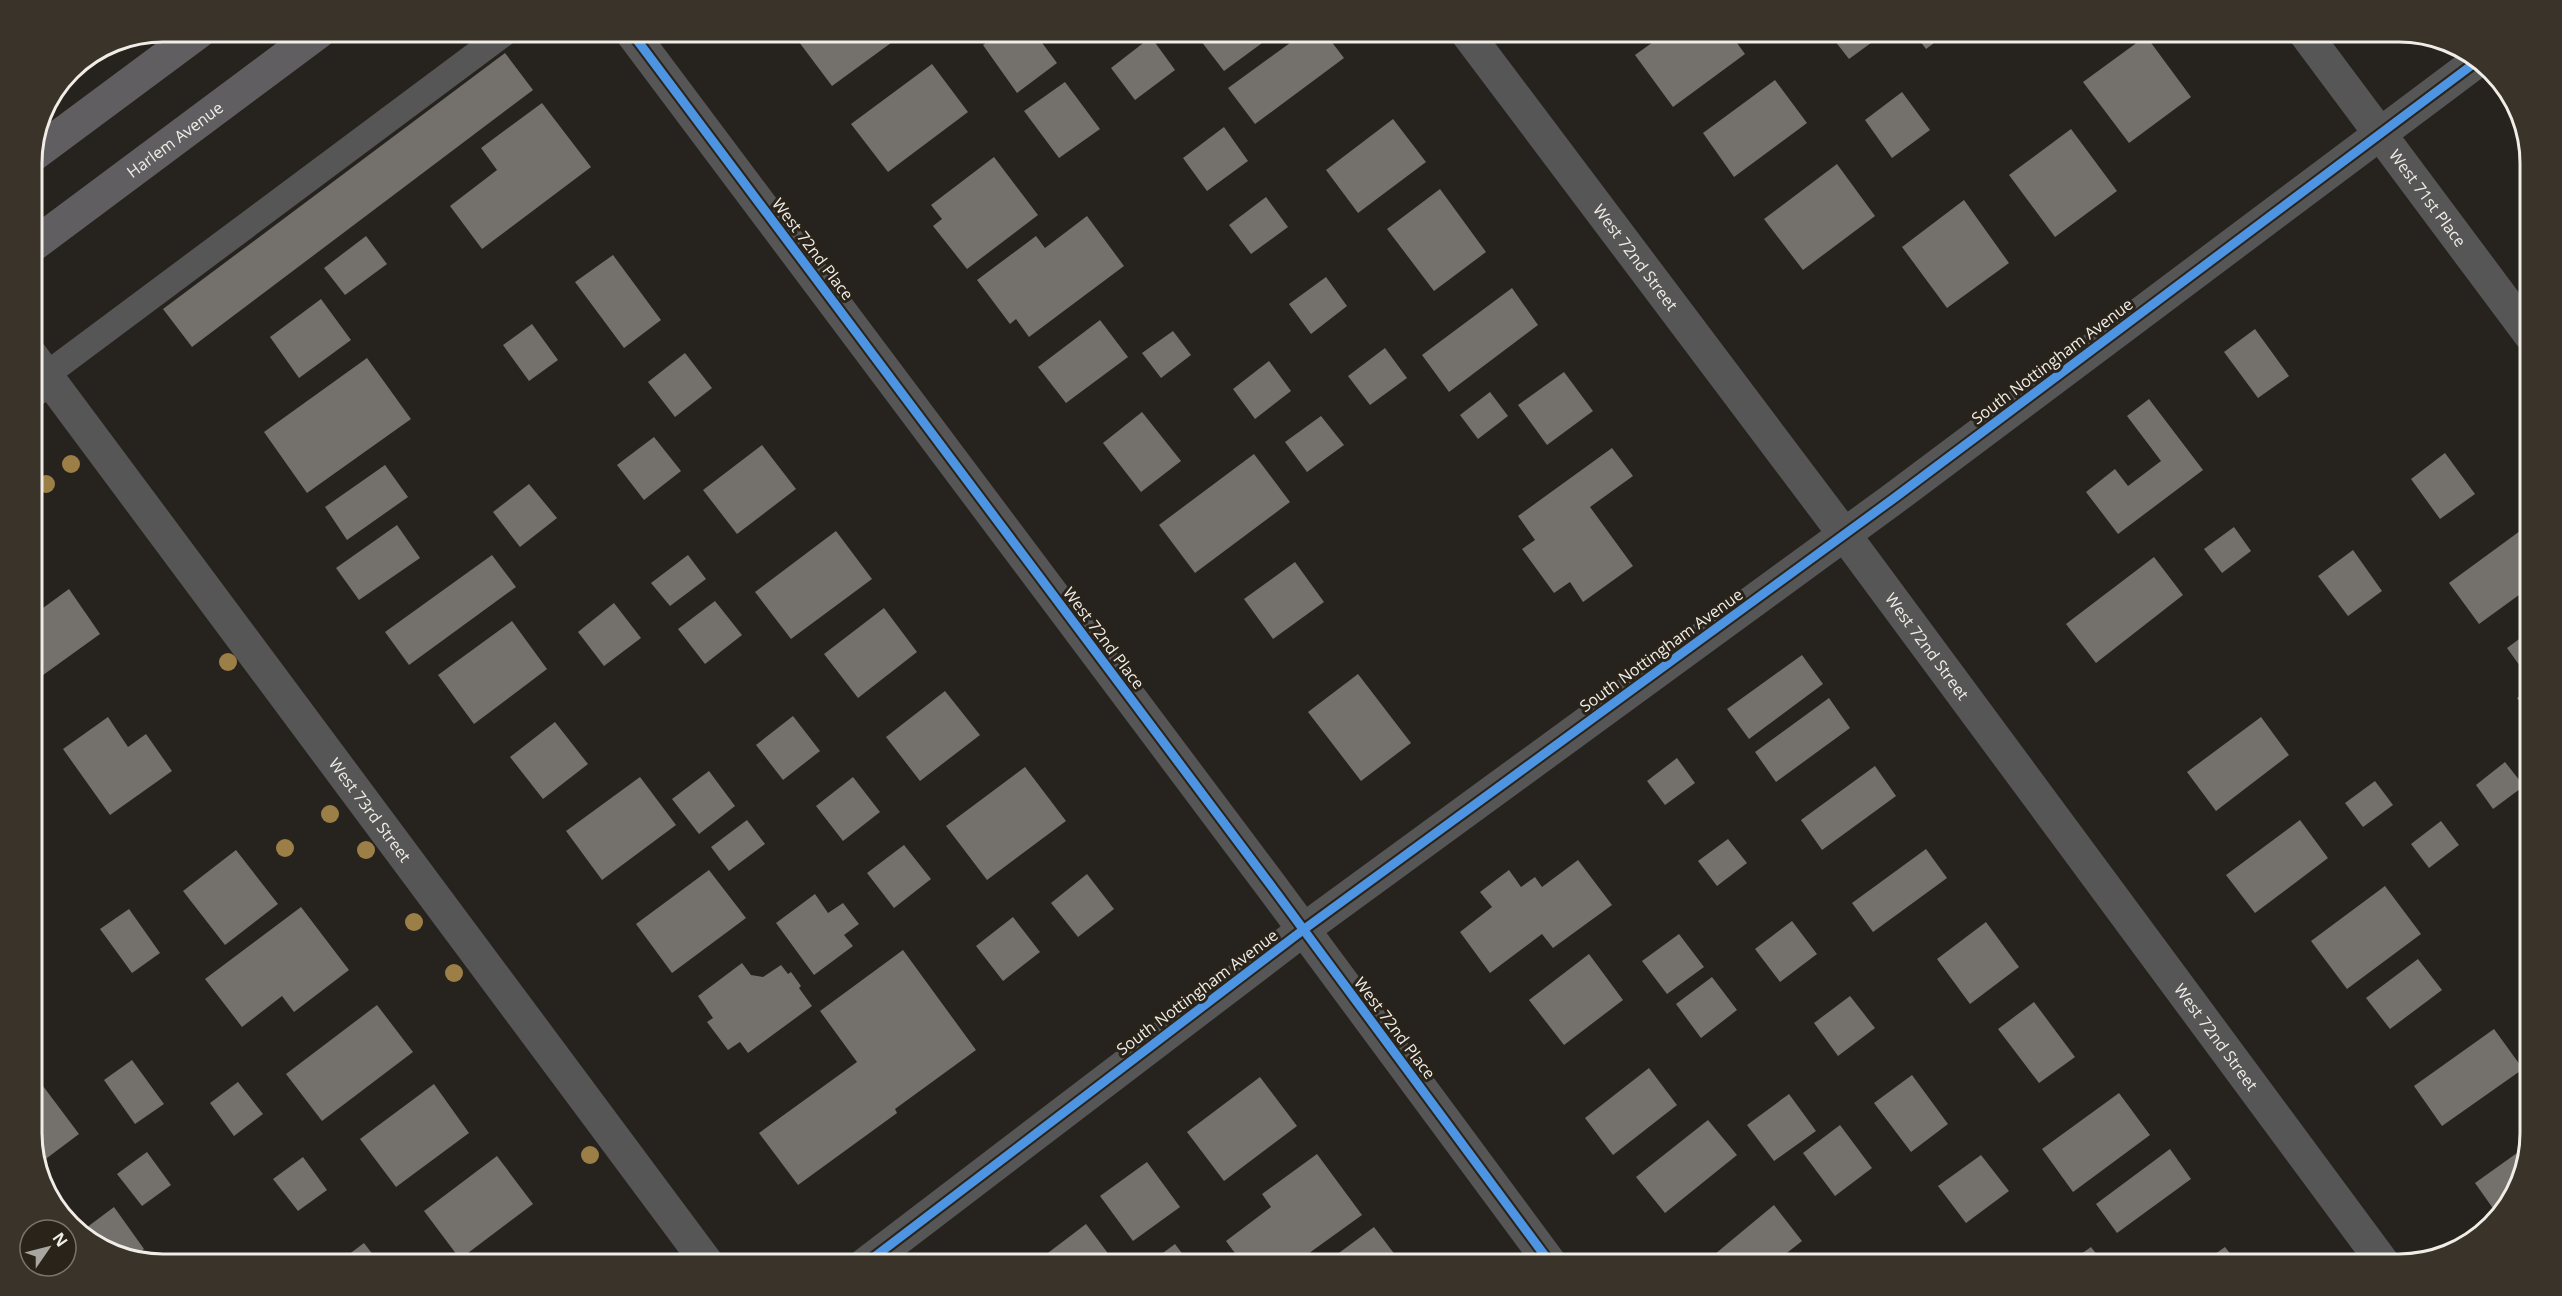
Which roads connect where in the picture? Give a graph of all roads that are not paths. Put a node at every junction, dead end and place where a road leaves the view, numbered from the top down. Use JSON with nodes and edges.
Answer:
{"nodes":[{"id":1,"x":186,"y":42,"type":"edge"},
{"id":2,"x":306,"y":42,"type":"edge"},
{"id":3,"x":492,"y":42,"type":"edge"},
{"id":4,"x":638,"y":42,"type":"edge"},
{"id":5,"x":1474,"y":42,"type":"edge"},
{"id":6,"x":2312,"y":42,"type":"edge"},
{"id":7,"x":2471,"y":66,"type":"edge"},
{"id":8,"x":2381,"y":132,"type":"junction"},
{"id":9,"x":43,"y":148,"type":"edge"},
{"id":10,"x":42,"y":239,"type":"edge"},
{"id":11,"x":2520,"y":321,"type":"edge"},
{"id":12,"x":42,"y":372,"type":"edge"},
{"id":13,"x":42,"y":383,"type":"edge"},
{"id":14,"x":1844,"y":534,"type":"junction"},
{"id":15,"x":1303,"y":930,"type":"junction"},
{"id":16,"x":700,"y":1254,"type":"edge"},
{"id":17,"x":878,"y":1254,"type":"edge"},
{"id":18,"x":1544,"y":1254,"type":"edge"},
{"id":19,"x":2377,"y":1254,"type":"edge"}],
"edges":[{"from":1,"to":9,"type":"main road"},
{"from":2,"to":10,"type":"main road","name":"Harlem Avenue"},
{"from":3,"to":12,"type":"lane"},
{"from":4,"to":15,"type":"street","name":"West 72nd Place"},
{"from":5,"to":14,"type":"street","name":"West 72nd Street"},
{"from":6,"to":8,"type":"street","name":"West 71st Place"},
{"from":7,"to":8,"type":"street","name":"South Nottingham Avenue"},
{"from":8,"to":11,"type":"street","name":"West 71st Place"},
{"from":8,"to":14,"type":"street","name":"South Nottingham Avenue"},
{"from":13,"to":16,"type":"street","name":"West 73rd Street"},
{"from":14,"to":15,"type":"street","name":"South Nottingham Avenue"},
{"from":14,"to":19,"type":"street","name":"West 72nd Street"},
{"from":15,"to":17,"type":"street","name":"South Nottingham Avenue"},
{"from":15,"to":18,"type":"street","name":"West 72nd Place"}]}
